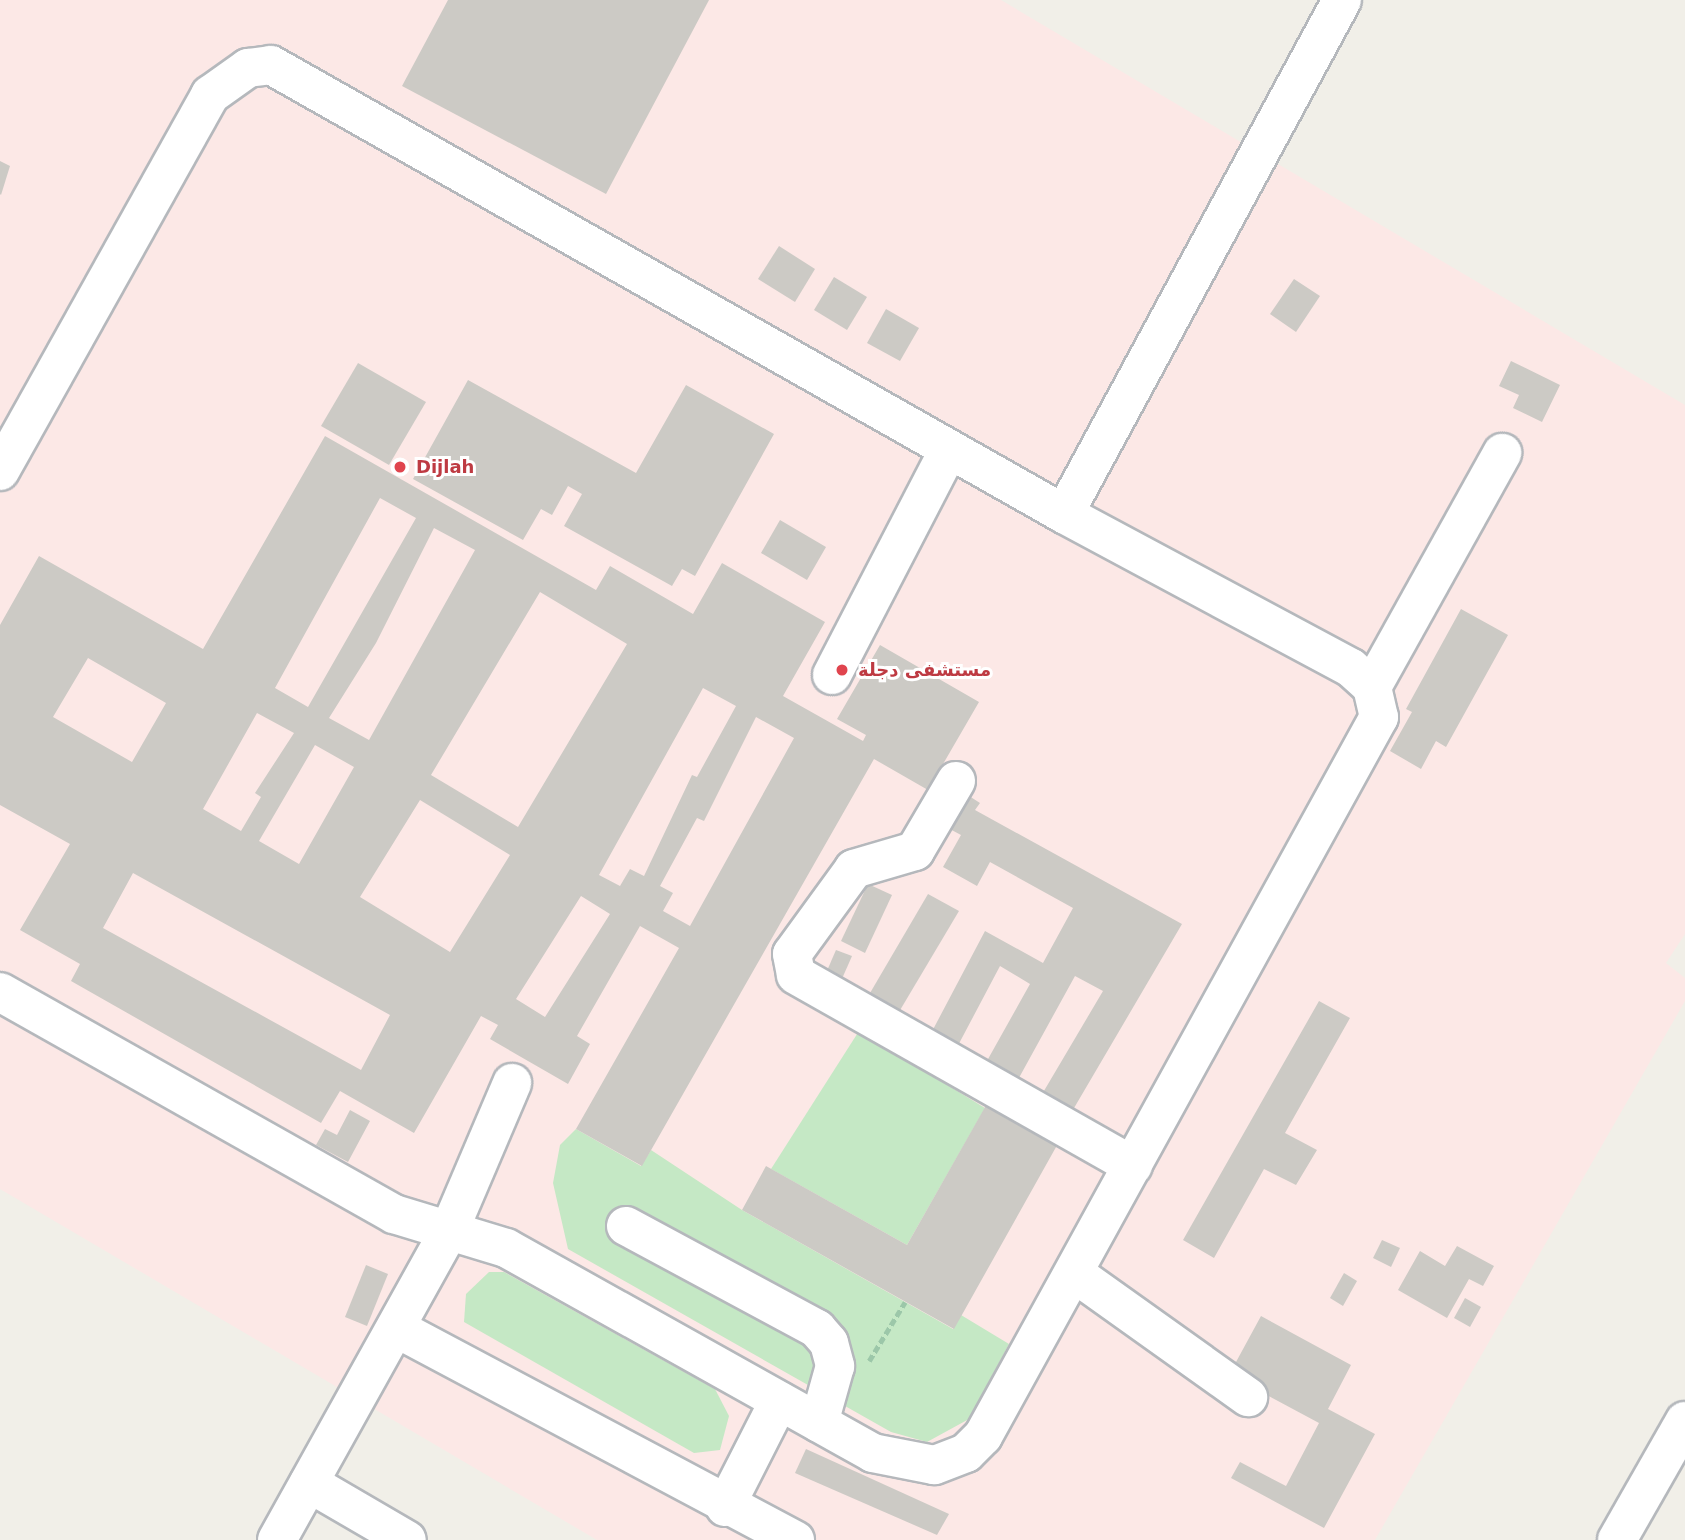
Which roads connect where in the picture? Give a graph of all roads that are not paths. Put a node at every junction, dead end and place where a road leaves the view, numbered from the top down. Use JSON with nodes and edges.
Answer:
{"nodes":[{"id":1,"x":1342,"y":0,"type":"edge"},
{"id":2,"x":949,"y":449,"type":"junction"},
{"id":3,"x":1502,"y":453,"type":"dead end"},
{"id":4,"x":1,"y":465,"type":"edge"},
{"id":5,"x":1063,"y":514,"type":"junction"},
{"id":6,"x":832,"y":675,"type":"dead end"},
{"id":7,"x":1372,"y":687,"type":"junction"},
{"id":8,"x":956,"y":781,"type":"dead end"},
{"id":9,"x":0,"y":992,"type":"edge"},
{"id":10,"x":512,"y":1083,"type":"dead end"},
{"id":11,"x":1133,"y":1166,"type":"junction"},
{"id":12,"x":626,"y":1226,"type":"dead end"},
{"id":13,"x":449,"y":1231,"type":"junction"},
{"id":14,"x":1074,"y":1273,"type":"junction"},
{"id":15,"x":396,"y":1328,"type":"junction"},
{"id":16,"x":1248,"y":1397,"type":"dead end"},
{"id":17,"x":779,"y":1401,"type":"junction"},
{"id":18,"x":1685,"y":1421,"type":"edge"},
{"id":19,"x":819,"y":1423,"type":"junction"},
{"id":20,"x":309,"y":1483,"type":"junction"},
{"id":21,"x":725,"y":1507,"type":"junction"},
{"id":22,"x":277,"y":1540,"type":"edge"},
{"id":23,"x":407,"y":1540,"type":"edge"},
{"id":24,"x":795,"y":1540,"type":"edge"},
{"id":25,"x":1617,"y":1540,"type":"edge"}],
"edges":[{"from":1,"to":5,"type":"street"},
{"from":2,"to":4,"type":"street"},
{"from":2,"to":5,"type":"street"},
{"from":2,"to":6,"type":"street"},
{"from":3,"to":7,"type":"street"},
{"from":5,"to":7,"type":"street"},
{"from":7,"to":11,"type":"street"},
{"from":8,"to":11,"type":"street"},
{"from":9,"to":13,"type":"street"},
{"from":10,"to":13,"type":"street"},
{"from":11,"to":14,"type":"street"},
{"from":12,"to":19,"type":"street"},
{"from":13,"to":15,"type":"street"},
{"from":13,"to":17,"type":"street"},
{"from":14,"to":16,"type":"street"},
{"from":14,"to":19,"type":"street"},
{"from":15,"to":20,"type":"street"},
{"from":15,"to":21,"type":"street"},
{"from":17,"to":19,"type":"street"},
{"from":17,"to":21,"type":"street"},
{"from":18,"to":25,"type":"street"},
{"from":20,"to":22,"type":"street"},
{"from":20,"to":23,"type":"street"},
{"from":21,"to":24,"type":"street"}]}
